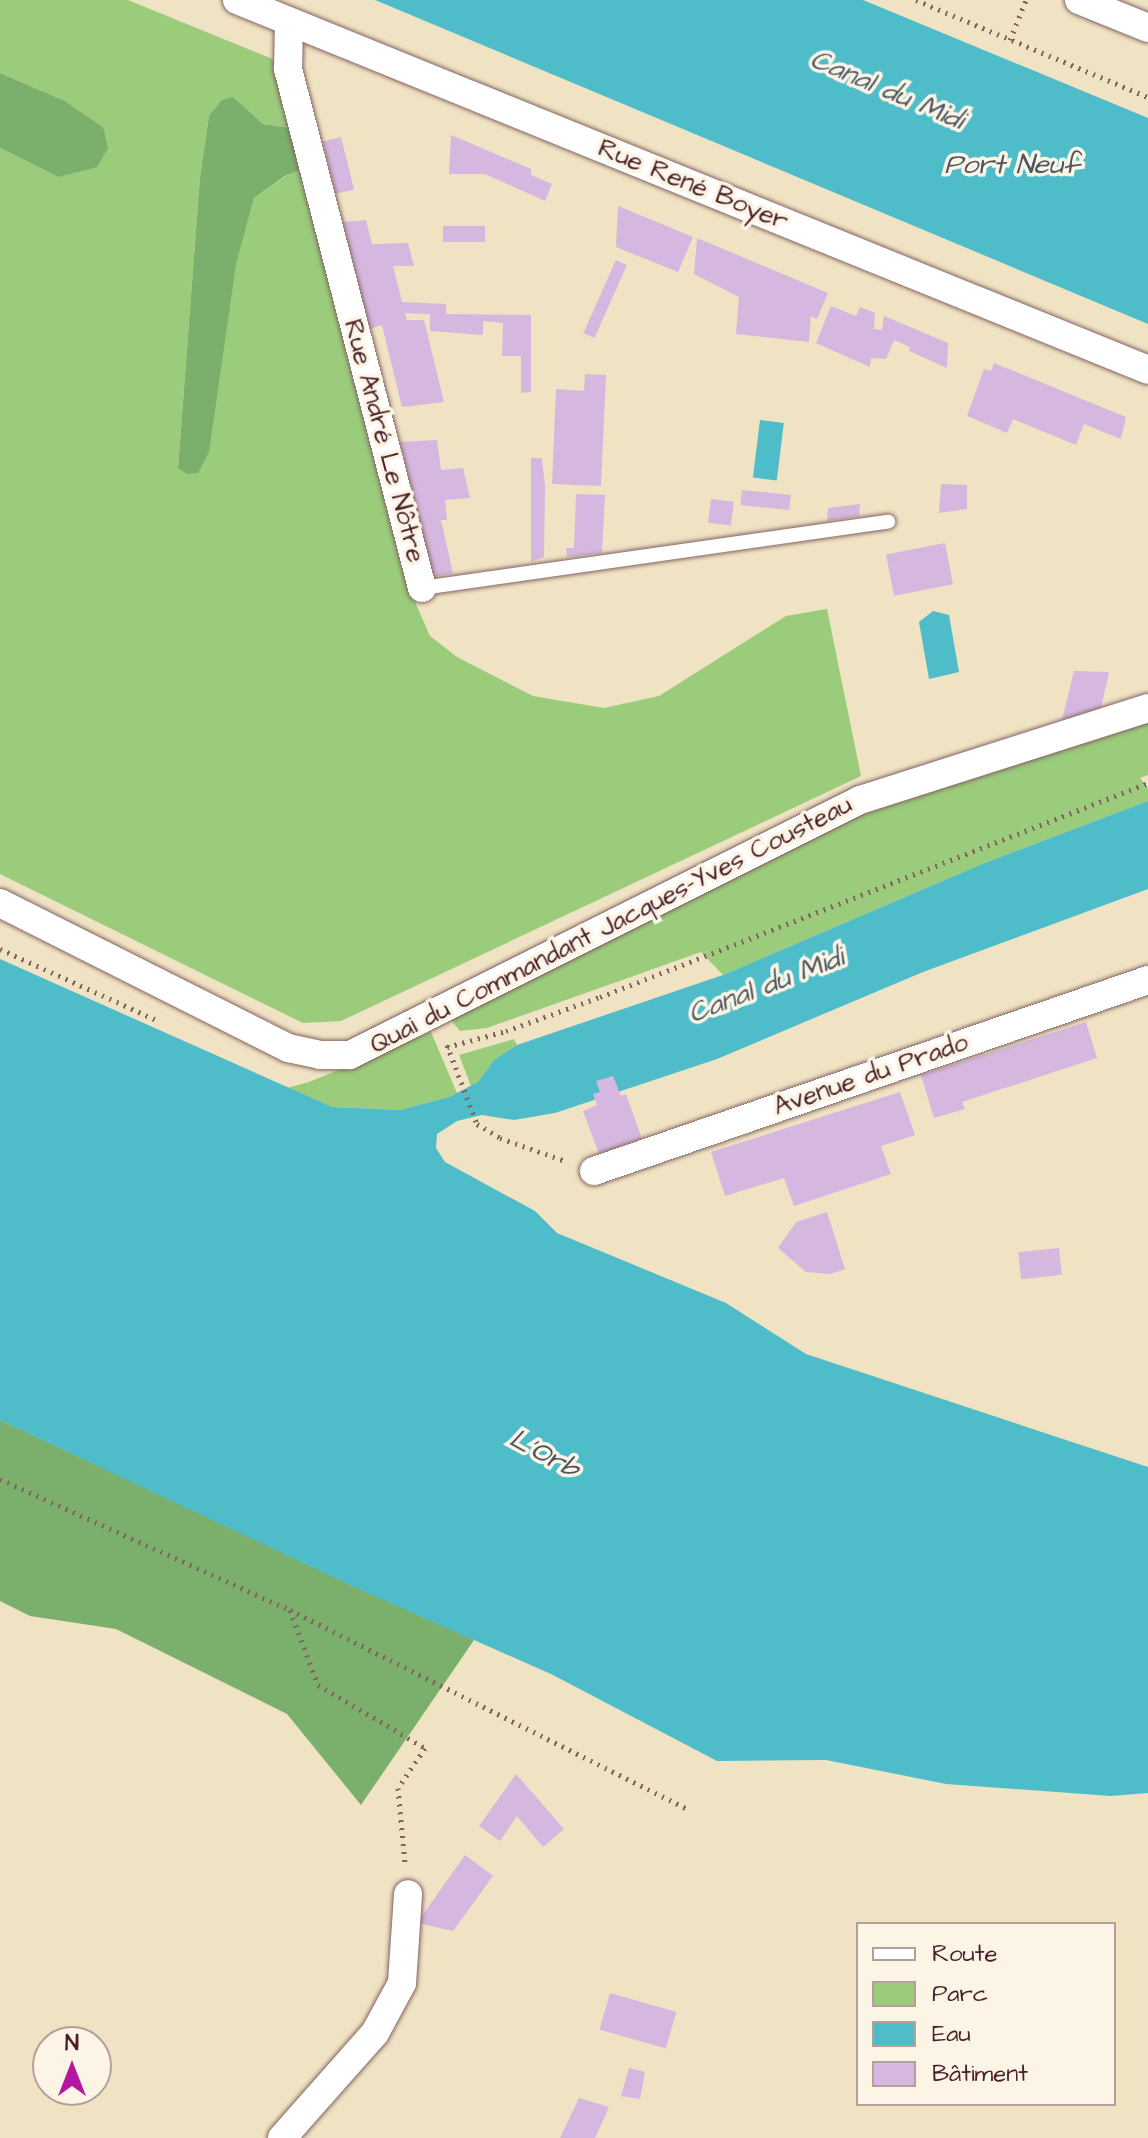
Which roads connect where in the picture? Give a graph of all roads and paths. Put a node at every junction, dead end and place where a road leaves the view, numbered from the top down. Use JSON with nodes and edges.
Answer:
{"nodes":[{"id":1,"x":237,"y":0,"type":"edge"},
{"id":2,"x":916,"y":0,"type":"edge"},
{"id":3,"x":1026,"y":0,"type":"edge"},
{"id":4,"x":1079,"y":0,"type":"edge"},
{"id":5,"x":289,"y":22,"type":"junction"},
{"id":6,"x":1148,"y":28,"type":"edge"},
{"id":7,"x":1010,"y":40,"type":"junction"},
{"id":8,"x":1148,"y":97,"type":"edge"},
{"id":9,"x":1148,"y":370,"type":"edge"},
{"id":10,"x":888,"y":522,"type":"dead end"},
{"id":11,"x":422,"y":588,"type":"joint"},
{"id":12,"x":1148,"y":708,"type":"edge"},
{"id":13,"x":1148,"y":783,"type":"edge"},
{"id":14,"x":0,"y":903,"type":"edge"},
{"id":15,"x":0,"y":949,"type":"edge"},
{"id":16,"x":1148,"y":980,"type":"edge"},
{"id":17,"x":171,"y":1026,"type":"dead end"},
{"id":18,"x":447,"y":1047,"type":"dead end"},
{"id":19,"x":454,"y":1064,"type":"dead end"},
{"id":20,"x":594,"y":1171,"type":"joint"},
{"id":21,"x":0,"y":1479,"type":"edge"},
{"id":22,"x":290,"y":1610,"type":"junction"},
{"id":23,"x":686,"y":1808,"type":"dead end"},
{"id":24,"x":408,"y":1894,"type":"joint"},
{"id":25,"x":282,"y":2138,"type":"edge"}],
"edges":[{"from":1,"to":5,"type":"street","name":"Rue René Boyer"},
{"from":2,"to":7,"type":"path"},
{"from":3,"to":7,"type":"path"},
{"from":4,"to":6,"type":"street"},
{"from":5,"to":9,"type":"street","name":"Rue René Boyer"},
{"from":5,"to":11,"type":"street","name":"Rue André Le Nôtre"},
{"from":7,"to":8,"type":"path"},
{"from":10,"to":11,"type":"lane","name":"Rue André Le Nôtre"},
{"from":12,"to":14,"type":"street","name":"Quai du Commandant Jacques-Yves Cousteau"},
{"from":13,"to":18,"type":"path"},
{"from":15,"to":17,"type":"path"},
{"from":16,"to":20,"type":"street","name":"Avenue du Prado"},
{"from":19,"to":20,"type":"path"},
{"from":21,"to":22,"type":"path"},
{"from":22,"to":23,"type":"path"},
{"from":22,"to":24,"type":"path"},
{"from":24,"to":25,"type":"street"}]}
